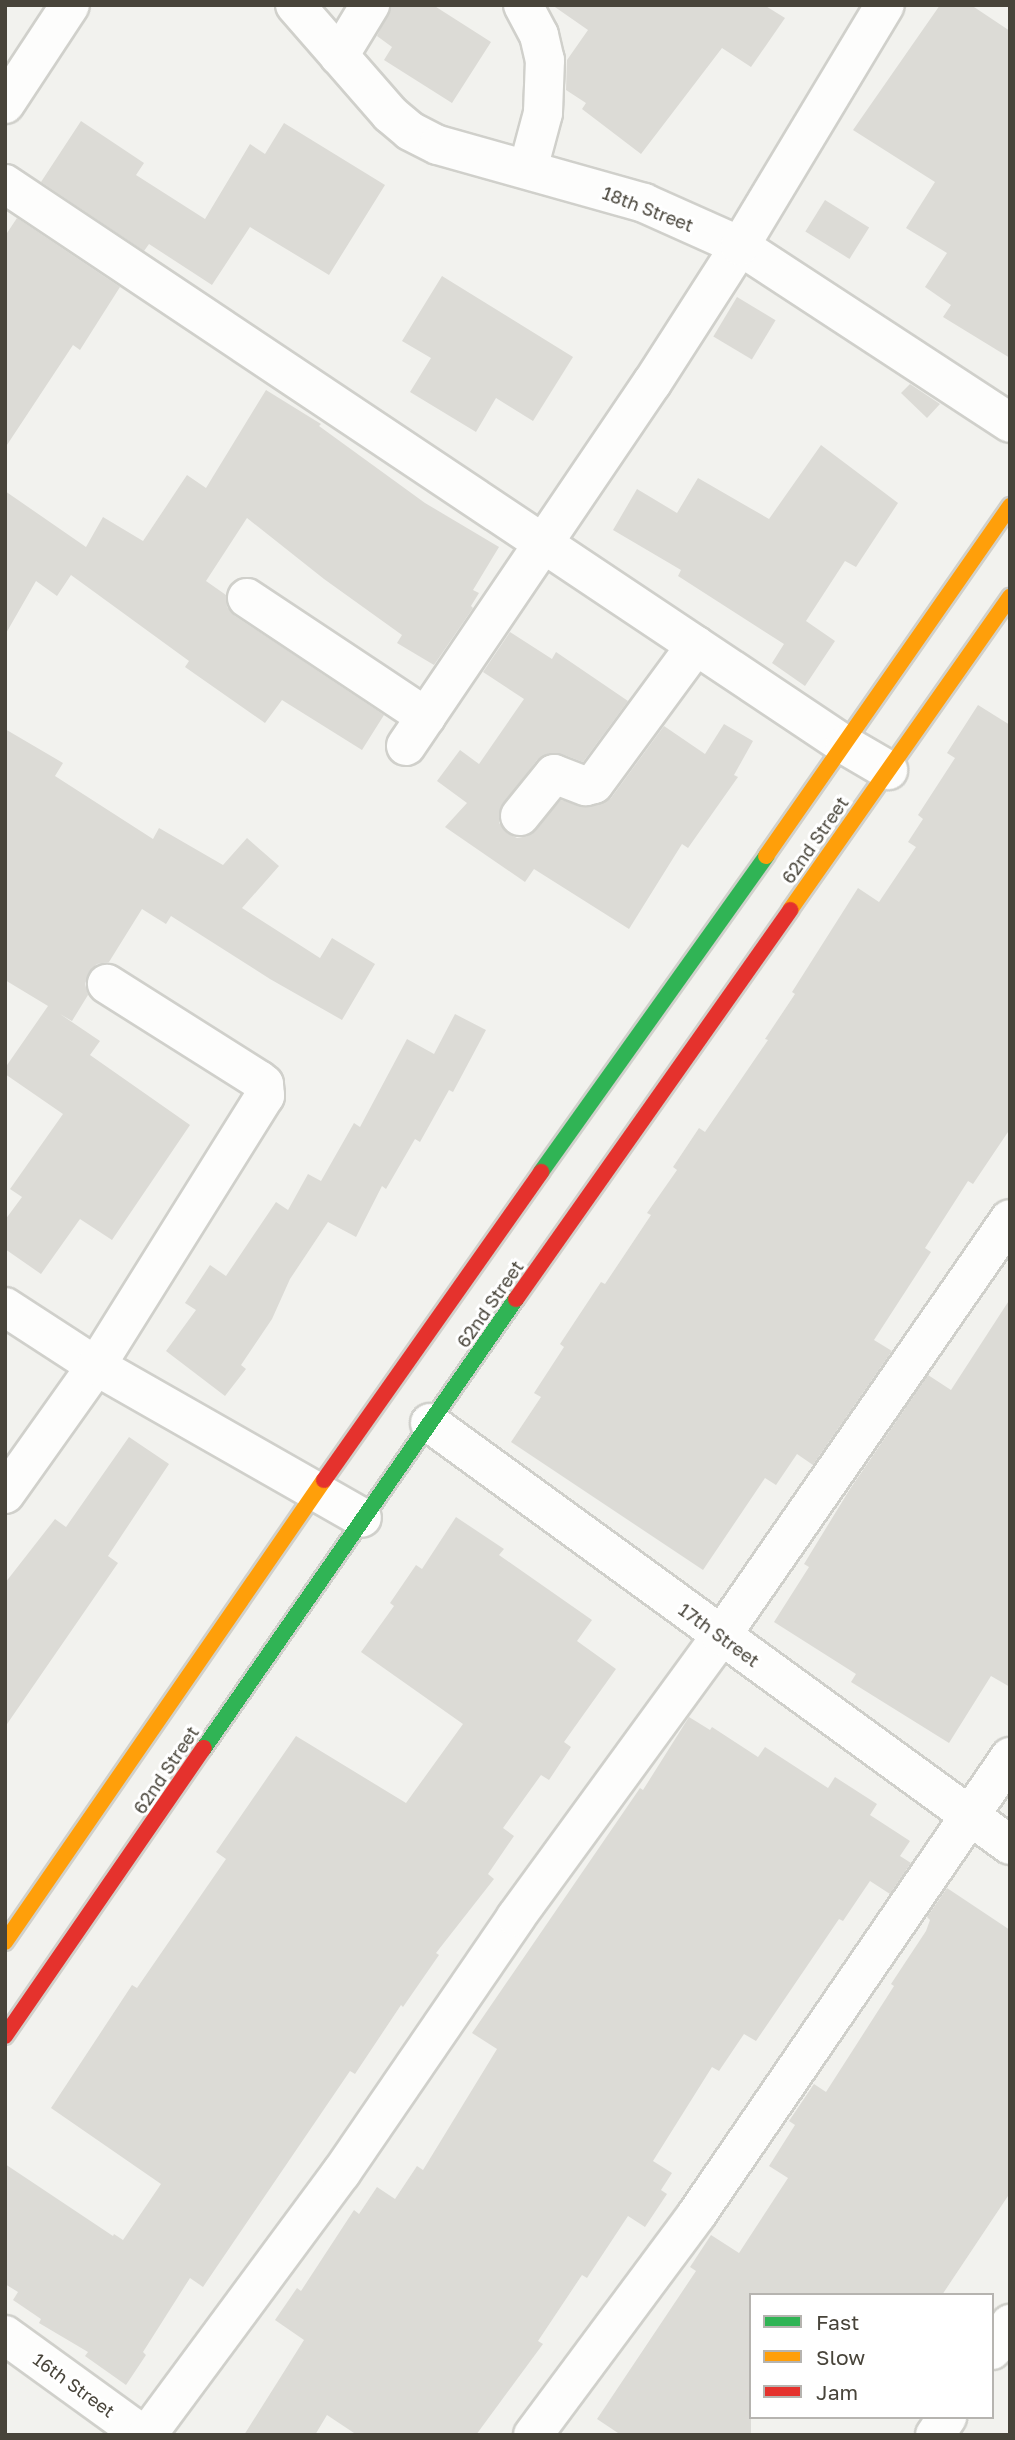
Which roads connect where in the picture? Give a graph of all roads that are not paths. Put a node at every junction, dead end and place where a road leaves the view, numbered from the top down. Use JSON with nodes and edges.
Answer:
{"nodes":[{"id":1,"x":70,"y":5,"type":"edge"},
{"id":2,"x":295,"y":5,"type":"edge"},
{"id":3,"x":370,"y":5,"type":"edge"},
{"id":4,"x":523,"y":5,"type":"edge"},
{"id":5,"x":885,"y":5,"type":"edge"},
{"id":6,"x":339,"y":56,"type":"junction"},
{"id":7,"x":5,"y":104,"type":"edge"},
{"id":8,"x":528,"y":169,"type":"junction"},
{"id":9,"x":5,"y":184,"type":"edge"},
{"id":10,"x":740,"y":246,"type":"junction"},
{"id":11,"x":1010,"y":423,"type":"edge"},
{"id":12,"x":1010,"y":506,"type":"edge"},
{"id":13,"x":545,"y":544,"type":"junction"},
{"id":14,"x":1010,"y":597,"type":"edge"},
{"id":15,"x":247,"y":598,"type":"dead end"},
{"id":16,"x":696,"y":645,"type":"junction"},
{"id":17,"x":845,"y":745,"type":"junction"},
{"id":18,"x":888,"y":770,"type":"junction"},
{"id":19,"x":520,"y":816,"type":"dead end"},
{"id":20,"x":107,"y":984,"type":"dead end"},
{"id":21,"x":1010,"y":1219,"type":"edge"},
{"id":22,"x":5,"y":1307,"type":"edge"},
{"id":23,"x":96,"y":1366,"type":"junction"},
{"id":24,"x":430,"y":1423,"type":"junction"},
{"id":25,"x":316,"y":1492,"type":"junction"},
{"id":26,"x":5,"y":1494,"type":"edge"},
{"id":27,"x":362,"y":1518,"type":"junction"},
{"id":28,"x":721,"y":1636,"type":"junction"},
{"id":29,"x":1010,"y":1757,"type":"edge"},
{"id":30,"x":970,"y":1816,"type":"junction"},
{"id":31,"x":1010,"y":1845,"type":"edge"},
{"id":32,"x":5,"y":1942,"type":"edge"},
{"id":33,"x":5,"y":2036,"type":"edge"},
{"id":34,"x":1010,"y":2324,"type":"edge"},
{"id":35,"x":5,"y":2335,"type":"edge"},
{"id":36,"x":994,"y":2347,"type":"edge"},
{"id":37,"x":946,"y":2419,"type":"edge"},
{"id":38,"x":145,"y":2435,"type":"edge"},
{"id":39,"x":533,"y":2435,"type":"edge"},
{"id":40,"x":935,"y":2435,"type":"edge"}],
"edges":[{"from":1,"to":7,"type":"street"},
{"from":2,"to":6,"type":"street","name":"18th Street"},
{"from":3,"to":6,"type":"street"},
{"from":4,"to":8,"type":"street"},
{"from":5,"to":10,"type":"street"},
{"from":6,"to":8,"type":"street","name":"18th Street"},
{"from":8,"to":10,"type":"street","name":"18th Street"},
{"from":9,"to":13,"type":"street"},
{"from":10,"to":11,"type":"street","name":"18th Street"},
{"from":10,"to":13,"type":"street"},
{"from":12,"to":17,"type":"main road","name":"62nd Street"},
{"from":13,"to":15,"type":"street"},
{"from":13,"to":16,"type":"street"},
{"from":14,"to":18,"type":"main road","name":"62nd Street"},
{"from":16,"to":17,"type":"street"},
{"from":16,"to":19,"type":"street"},
{"from":17,"to":18,"type":"street"},
{"from":17,"to":25,"type":"main road","name":"62nd Street"},
{"from":18,"to":24,"type":"main road","name":"62nd Street"},
{"from":20,"to":23,"type":"street"},
{"from":21,"to":28,"type":"street"},
{"from":22,"to":23,"type":"street"},
{"from":23,"to":25,"type":"street"},
{"from":23,"to":26,"type":"street"},
{"from":24,"to":27,"type":"main road","name":"62nd Street"},
{"from":24,"to":28,"type":"street","name":"17th Street"},
{"from":25,"to":27,"type":"street"},
{"from":25,"to":32,"type":"main road","name":"62nd Street"},
{"from":27,"to":33,"type":"main road","name":"62nd Street"},
{"from":28,"to":30,"type":"street","name":"17th Street"},
{"from":28,"to":38,"type":"street"},
{"from":29,"to":30,"type":"street"},
{"from":30,"to":31,"type":"street","name":"17th Street"},
{"from":30,"to":39,"type":"street"},
{"from":34,"to":36,"type":"street"},
{"from":35,"to":38,"type":"street","name":"16th Street"},
{"from":37,"to":40,"type":"street"}]}
